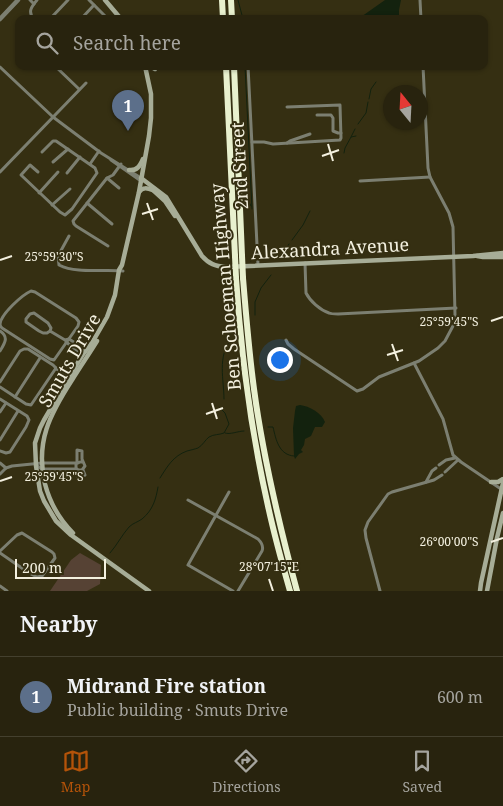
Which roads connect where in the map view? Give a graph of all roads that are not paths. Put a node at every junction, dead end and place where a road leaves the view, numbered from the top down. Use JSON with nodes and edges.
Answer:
{"nodes":[{"id":1,"x":18,"y":0,"type":"edge"},
{"id":2,"x":30,"y":0,"type":"edge"},
{"id":3,"x":68,"y":0,"type":"edge"},
{"id":4,"x":89,"y":0,"type":"edge"},
{"id":5,"x":105,"y":0,"type":"edge"},
{"id":6,"x":222,"y":0,"type":"edge"},
{"id":7,"x":231,"y":0,"type":"edge"},
{"id":8,"x":420,"y":0,"type":"edge"},
{"id":9,"x":36,"y":1,"type":"edge"},
{"id":10,"x":94,"y":5,"type":"junction"},
{"id":11,"x":32,"y":15,"type":"edge"},
{"id":12,"x":54,"y":15,"type":"edge"},
{"id":13,"x":85,"y":15,"type":"edge"},
{"id":14,"x":104,"y":15,"type":"edge"},
{"id":15,"x":118,"y":15,"type":"edge"},
{"id":16,"x":223,"y":15,"type":"edge"},
{"id":17,"x":232,"y":15,"type":"edge"},
{"id":18,"x":421,"y":15,"type":"edge"},
{"id":19,"x":0,"y":19,"type":"edge"},
{"id":20,"x":0,"y":67,"type":"edge"},
{"id":21,"x":59,"y":70,"type":"edge"},
{"id":22,"x":146,"y":70,"type":"edge"},
{"id":23,"x":226,"y":70,"type":"edge"},
{"id":24,"x":234,"y":70,"type":"edge"},
{"id":25,"x":248,"y":70,"type":"edge"},
{"id":26,"x":423,"y":70,"type":"edge"},
{"id":27,"x":86,"y":83,"type":"dead end"},
{"id":28,"x":79,"y":89,"type":"junction"},
{"id":29,"x":287,"y":107,"type":"dead end"},
{"id":30,"x":317,"y":114,"type":"dead end"},
{"id":31,"x":53,"y":117,"type":"junction"},
{"id":32,"x":341,"y":133,"type":"junction"},
{"id":33,"x":310,"y":134,"type":"dead end"},
{"id":34,"x":252,"y":142,"type":"junction"},
{"id":35,"x":286,"y":144,"type":"junction"},
{"id":36,"x":68,"y":149,"type":"junction"},
{"id":37,"x":99,"y":151,"type":"junction"},
{"id":38,"x":42,"y":152,"type":"dead end"},
{"id":39,"x":145,"y":153,"type":"junction"},
{"id":40,"x":80,"y":158,"type":"junction"},
{"id":41,"x":53,"y":162,"type":"dead end"},
{"id":42,"x":90,"y":164,"type":"junction"},
{"id":43,"x":120,"y":166,"type":"junction"},
{"id":44,"x":129,"y":170,"type":"junction"},
{"id":45,"x":0,"y":172,"type":"edge"},
{"id":46,"x":38,"y":172,"type":"dead end"},
{"id":47,"x":58,"y":172,"type":"dead end"},
{"id":48,"x":67,"y":172,"type":"dead end"},
{"id":49,"x":430,"y":177,"type":"junction"},
{"id":50,"x":107,"y":178,"type":"junction"},
{"id":51,"x":141,"y":180,"type":"junction"},
{"id":52,"x":360,"y":181,"type":"dead end"},
{"id":53,"x":119,"y":188,"type":"dead end"},
{"id":54,"x":70,"y":189,"type":"dead end"},
{"id":55,"x":153,"y":190,"type":"junction"},
{"id":56,"x":139,"y":192,"type":"junction"},
{"id":57,"x":40,"y":193,"type":"junction"},
{"id":58,"x":87,"y":203,"type":"junction"},
{"id":59,"x":52,"y":205,"type":"junction"},
{"id":60,"x":112,"y":224,"type":"dead end"},
{"id":61,"x":186,"y":232,"type":"junction"},
{"id":62,"x":69,"y":236,"type":"dead end"},
{"id":63,"x":108,"y":246,"type":"dead end"},
{"id":64,"x":503,"y":255,"type":"edge"},
{"id":65,"x":454,"y":256,"type":"junction"},
{"id":66,"x":305,"y":263,"type":"junction"},
{"id":67,"x":258,"y":265,"type":"junction"},
{"id":68,"x":121,"y":269,"type":"junction"},
{"id":69,"x":239,"y":278,"type":"junction"},
{"id":70,"x":456,"y":308,"type":"junction"},
{"id":71,"x":50,"y":330,"type":"junction"},
{"id":72,"x":0,"y":331,"type":"edge"},
{"id":73,"x":286,"y":340,"type":"dead end"},
{"id":74,"x":67,"y":341,"type":"junction"},
{"id":75,"x":0,"y":351,"type":"edge"},
{"id":76,"x":86,"y":354,"type":"junction"},
{"id":77,"x":40,"y":358,"type":"junction"},
{"id":78,"x":414,"y":363,"type":"junction"},
{"id":79,"x":76,"y":368,"type":"junction"},
{"id":80,"x":56,"y":369,"type":"junction"},
{"id":81,"x":65,"y":375,"type":"junction"},
{"id":82,"x":0,"y":382,"type":"edge"},
{"id":83,"x":0,"y":387,"type":"edge"},
{"id":84,"x":15,"y":396,"type":"junction"},
{"id":85,"x":58,"y":396,"type":"junction"},
{"id":86,"x":0,"y":399,"type":"edge"},
{"id":87,"x":6,"y":403,"type":"junction"},
{"id":88,"x":18,"y":411,"type":"junction"},
{"id":89,"x":0,"y":412,"type":"edge"},
{"id":90,"x":0,"y":440,"type":"edge"},
{"id":91,"x":0,"y":451,"type":"edge"},
{"id":92,"x":457,"y":459,"type":"junction"},
{"id":93,"x":83,"y":462,"type":"junction"},
{"id":94,"x":0,"y":463,"type":"edge"},
{"id":95,"x":77,"y":463,"type":"junction"},
{"id":96,"x":439,"y":465,"type":"junction"},
{"id":97,"x":36,"y":466,"type":"junction"},
{"id":98,"x":42,"y":466,"type":"junction"},
{"id":99,"x":6,"y":468,"type":"junction"},
{"id":100,"x":83,"y":469,"type":"junction"},
{"id":101,"x":77,"y":470,"type":"junction"},
{"id":102,"x":445,"y":472,"type":"junction"},
{"id":103,"x":0,"y":474,"type":"edge"},
{"id":104,"x":503,"y":479,"type":"edge"},
{"id":105,"x":426,"y":482,"type":"junction"},
{"id":106,"x":491,"y":482,"type":"junction"},
{"id":107,"x":503,"y":487,"type":"edge"},
{"id":108,"x":229,"y":492,"type":"dead end"},
{"id":109,"x":188,"y":500,"type":"dead end"},
{"id":110,"x":503,"y":514,"type":"edge"},
{"id":111,"x":216,"y":515,"type":"junction"},
{"id":112,"x":84,"y":545,"type":"junction"},
{"id":113,"x":0,"y":552,"type":"edge"},
{"id":114,"x":0,"y":586,"type":"edge"},
{"id":115,"x":7,"y":591,"type":"edge"},
{"id":116,"x":149,"y":591,"type":"edge"},
{"id":117,"x":233,"y":591,"type":"edge"},
{"id":118,"x":238,"y":591,"type":"edge"},
{"id":119,"x":290,"y":591,"type":"edge"},
{"id":120,"x":297,"y":591,"type":"edge"},
{"id":121,"x":380,"y":591,"type":"edge"},
{"id":122,"x":480,"y":591,"type":"edge"},
{"id":123,"x":487,"y":591,"type":"edge"}],
"edges":[{"from":1,"to":19,"type":"street"},
{"from":2,"to":9,"type":"street"},
{"from":3,"to":12,"type":"street"},
{"from":4,"to":10,"type":"street"},
{"from":5,"to":15,"type":"main road"},
{"from":6,"to":16,"type":"highway"},
{"from":7,"to":17,"type":"highway"},
{"from":8,"to":18,"type":"street"},
{"from":9,"to":11,"type":"street"},
{"from":10,"to":13,"type":"street"},
{"from":10,"to":14,"type":"street"},
{"from":20,"to":31,"type":"street"},
{"from":21,"to":28,"type":"street"},
{"from":22,"to":39,"type":"main road","name":"Smuts Drive"},
{"from":23,"to":69,"type":"highway","name":"Ben Schoeman Highway","bridge":true},
{"from":24,"to":69,"type":"highway","name":"Ben Schoeman Highway","bridge":true},
{"from":25,"to":34,"type":"street","name":"2nd Street"},
{"from":26,"to":49,"type":"street"},
{"from":27,"to":28,"type":"street"},
{"from":28,"to":31,"type":"street"},
{"from":29,"to":32,"type":"street"},
{"from":30,"to":32,"type":"street"},
{"from":31,"to":37,"type":"street"},
{"from":31,"to":45,"type":"street"},
{"from":32,"to":35,"type":"street"},
{"from":33,"to":35,"type":"street"},
{"from":34,"to":35,"type":"street"},
{"from":34,"to":67,"type":"street","name":"2nd Street"},
{"from":36,"to":38,"type":"street"},
{"from":36,"to":40,"type":"street"},
{"from":36,"to":41,"type":"street"},
{"from":37,"to":42,"type":"street"},
{"from":37,"to":43,"type":"street"},
{"from":39,"to":44,"type":"main road"},
{"from":39,"to":51,"type":"main road","name":"Smuts Drive"},
{"from":40,"to":42,"type":"street"},
{"from":40,"to":48,"type":"street"},
{"from":42,"to":59,"type":"street"},
{"from":43,"to":44,"type":"street"},
{"from":43,"to":50,"type":"street"},
{"from":43,"to":51,"type":"street"},
{"from":44,"to":51,"type":"street"},
{"from":46,"to":57,"type":"street"},
{"from":47,"to":57,"type":"street"},
{"from":49,"to":52,"type":"street"},
{"from":49,"to":65,"type":"street"},
{"from":50,"to":53,"type":"street"},
{"from":50,"to":58,"type":"street"},
{"from":51,"to":55,"type":"main road"},
{"from":51,"to":56,"type":"main road","name":"Smuts Drive"},
{"from":51,"to":61,"type":"main road","name":"Alexandra Avenue"},
{"from":54,"to":59,"type":"street"},
{"from":55,"to":56,"type":"main road"},
{"from":55,"to":61,"type":"main road"},
{"from":56,"to":68,"type":"main road","name":"Smuts Drive"},
{"from":57,"to":59,"type":"street"},
{"from":58,"to":60,"type":"street"},
{"from":58,"to":63,"type":"street"},
{"from":61,"to":67,"type":"main road","name":"Alexandra Avenue"},
{"from":62,"to":68,"type":"street"},
{"from":64,"to":65,"type":"main road","name":"Alexandra Avenue"},
{"from":65,"to":66,"type":"main road","name":"Alexandra Avenue"},
{"from":65,"to":70,"type":"street"},
{"from":66,"to":67,"type":"main road","name":"Alexandra Avenue"},
{"from":66,"to":70,"type":"street"},
{"from":68,"to":76,"type":"main road","name":"Smuts Drive"},
{"from":69,"to":119,"type":"highway","name":"Ben Schoeman Highway"},
{"from":69,"to":120,"type":"highway","name":"Ben Schoeman Highway"},
{"from":70,"to":78,"type":"street"},
{"from":71,"to":71,"type":"street"},
{"from":71,"to":74,"type":"street"},
{"from":72,"to":75,"type":"street"},
{"from":73,"to":78,"type":"street"},
{"from":74,"to":74,"type":"street"},
{"from":74,"to":76,"type":"street"},
{"from":76,"to":79,"type":"main road","name":"Smuts Drive"},
{"from":76,"to":98,"type":"main road","name":"Smuts Drive"},
{"from":77,"to":80,"type":"street"},
{"from":77,"to":82,"type":"street"},
{"from":77,"to":84,"type":"street"},
{"from":78,"to":92,"type":"street"},
{"from":79,"to":81,"type":"street"},
{"from":79,"to":85,"type":"main road","name":"Smuts Drive"},
{"from":80,"to":81,"type":"street"},
{"from":80,"to":84,"type":"street"},
{"from":81,"to":85,"type":"street"},
{"from":83,"to":84,"type":"street"},
{"from":85,"to":97,"type":"main road","name":"Smuts Drive"},
{"from":86,"to":87,"type":"street"},
{"from":87,"to":88,"type":"street"},
{"from":87,"to":89,"type":"street"},
{"from":88,"to":90,"type":"street"},
{"from":88,"to":91,"type":"street"},
{"from":92,"to":96,"type":"street"},
{"from":92,"to":102,"type":"street"},
{"from":92,"to":106,"type":"street"},
{"from":93,"to":95,"type":"street"},
{"from":93,"to":95,"type":"street"},
{"from":93,"to":100,"type":"street"},
{"from":94,"to":99,"type":"street"},
{"from":95,"to":98,"type":"street"},
{"from":95,"to":101,"type":"street"},
{"from":96,"to":102,"type":"street"},
{"from":96,"to":105,"type":"street"},
{"from":97,"to":98,"type":"street"},
{"from":97,"to":99,"type":"street"},
{"from":97,"to":112,"type":"main road","name":"Smuts Drive"},
{"from":98,"to":101,"type":"street"},
{"from":98,"to":112,"type":"main road","name":"Smuts Drive"},
{"from":99,"to":103,"type":"street"},
{"from":100,"to":101,"type":"street"},
{"from":100,"to":101,"type":"street"},
{"from":102,"to":105,"type":"street"},
{"from":104,"to":106,"type":"main road"},
{"from":105,"to":121,"type":"street"},
{"from":106,"to":107,"type":"street"},
{"from":107,"to":122,"type":"main road"},
{"from":108,"to":111,"type":"street"},
{"from":109,"to":111,"type":"street"},
{"from":110,"to":123,"type":"main road"},
{"from":111,"to":117,"type":"street"},
{"from":111,"to":118,"type":"street"},
{"from":112,"to":116,"type":"main road"},
{"from":113,"to":113,"type":"street"},
{"from":114,"to":115,"type":"street"}]}
